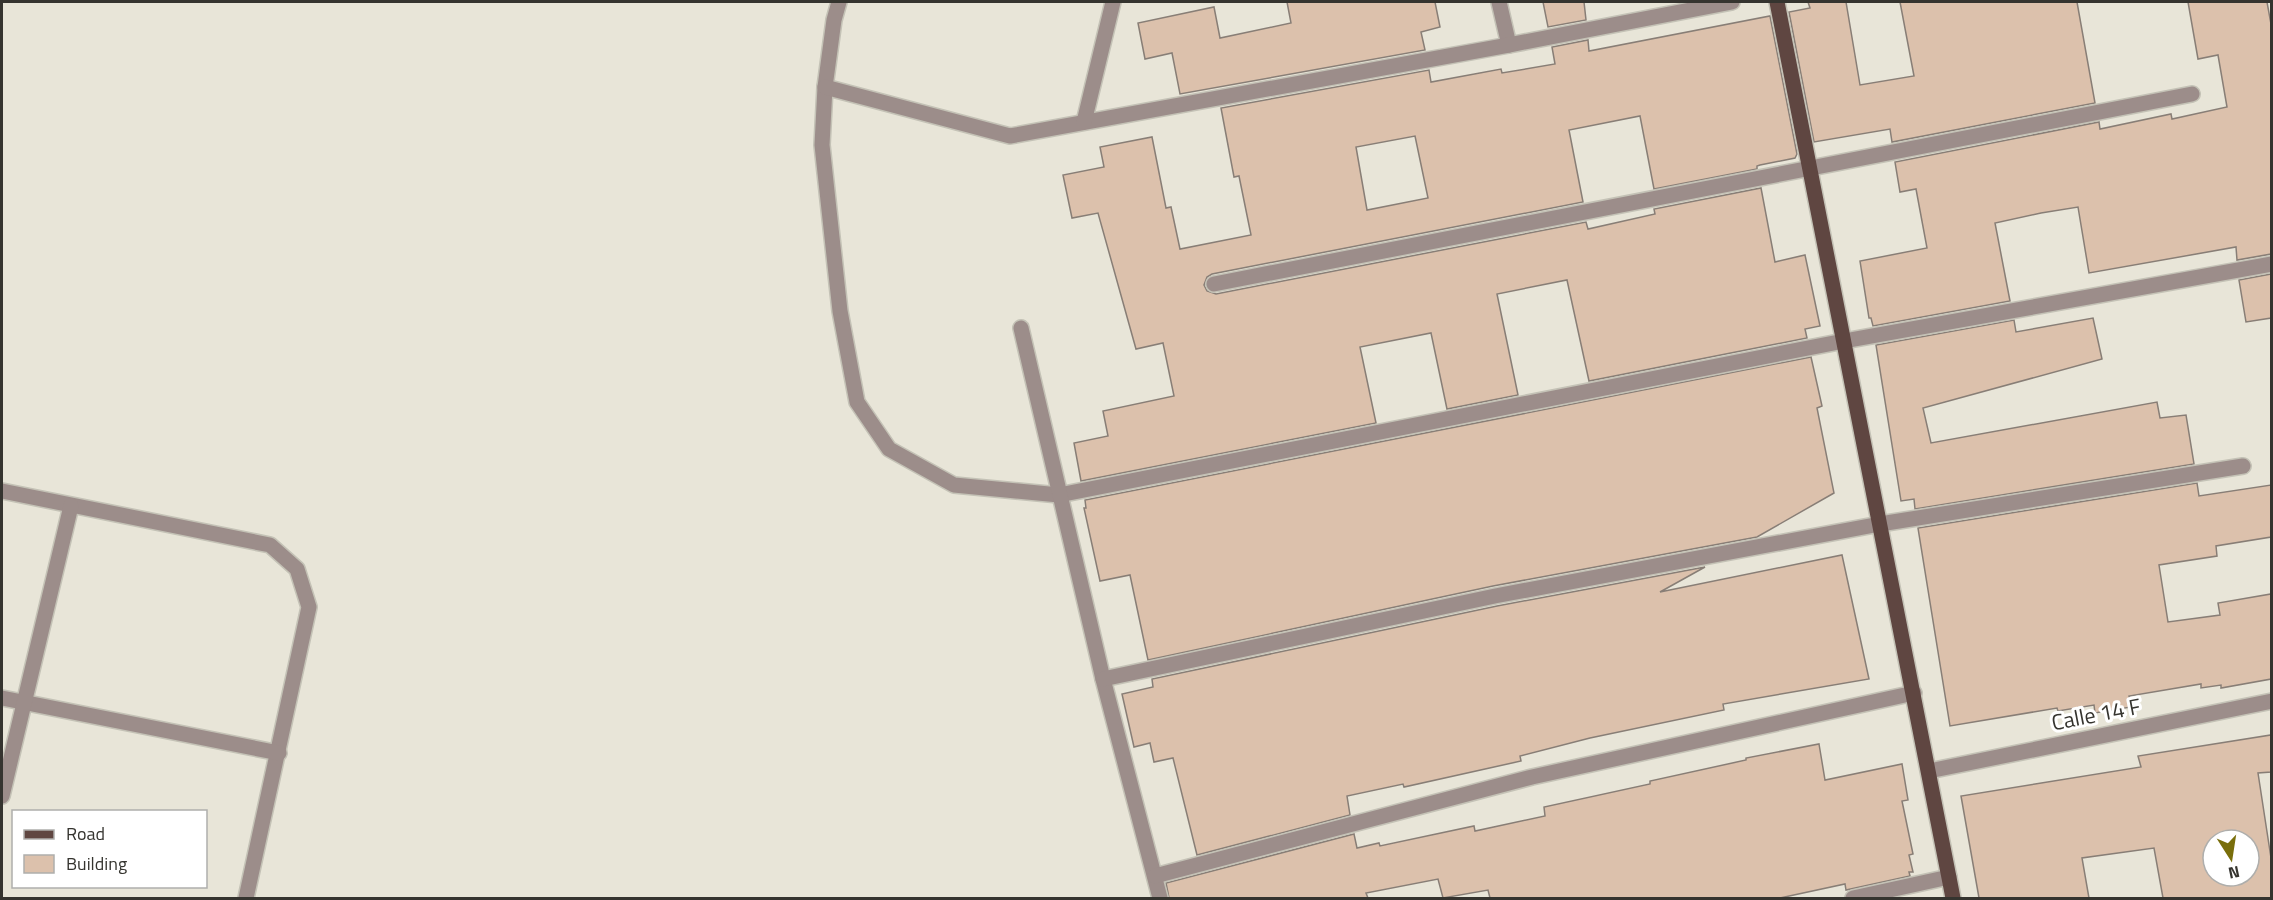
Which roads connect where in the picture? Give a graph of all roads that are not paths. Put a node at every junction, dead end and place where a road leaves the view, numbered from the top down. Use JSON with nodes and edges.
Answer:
{"nodes":[{"id":1,"x":839,"y":2,"type":"edge"},
{"id":2,"x":1113,"y":2,"type":"edge"},
{"id":3,"x":1499,"y":2,"type":"edge"},
{"id":4,"x":1731,"y":2,"type":"edge"},
{"id":5,"x":1777,"y":2,"type":"edge"},
{"id":6,"x":1509,"y":45,"type":"junction"},
{"id":7,"x":825,"y":87,"type":"junction"},
{"id":8,"x":2192,"y":94,"type":"dead end"},
{"id":9,"x":1083,"y":122,"type":"junction"},
{"id":10,"x":1811,"y":166,"type":"junction"},
{"id":11,"x":2271,"y":264,"type":"edge"},
{"id":12,"x":1214,"y":284,"type":"dead end"},
{"id":13,"x":1021,"y":327,"type":"dead end"},
{"id":14,"x":1844,"y":341,"type":"junction"},
{"id":15,"x":2243,"y":466,"type":"dead end"},
{"id":16,"x":2,"y":491,"type":"edge"},
{"id":17,"x":1059,"y":495,"type":"junction"},
{"id":18,"x":71,"y":506,"type":"junction"},
{"id":19,"x":1880,"y":524,"type":"junction"},
{"id":20,"x":1103,"y":679,"type":"junction"},
{"id":21,"x":1914,"y":693,"type":"junction"},
{"id":22,"x":2,"y":698,"type":"edge"},
{"id":23,"x":2271,"y":701,"type":"edge"},
{"id":24,"x":24,"y":703,"type":"junction"},
{"id":25,"x":279,"y":753,"type":"junction"},
{"id":26,"x":1929,"y":771,"type":"junction"},
{"id":27,"x":2,"y":796,"type":"edge"},
{"id":28,"x":1155,"y":876,"type":"junction"},
{"id":29,"x":1949,"y":877,"type":"junction"},
{"id":30,"x":246,"y":898,"type":"edge"},
{"id":31,"x":1160,"y":898,"type":"edge"},
{"id":32,"x":1853,"y":898,"type":"edge"},
{"id":33,"x":1953,"y":898,"type":"edge"}],
"edges":[{"from":1,"to":7,"type":"street"},
{"from":2,"to":9,"type":"street"},
{"from":3,"to":6,"type":"street"},
{"from":4,"to":6,"type":"street"},
{"from":5,"to":10,"type":"main road"},
{"from":6,"to":9,"type":"street"},
{"from":7,"to":9,"type":"street"},
{"from":7,"to":17,"type":"street"},
{"from":8,"to":10,"type":"street"},
{"from":10,"to":12,"type":"street"},
{"from":10,"to":14,"type":"main road"},
{"from":11,"to":14,"type":"street"},
{"from":13,"to":17,"type":"street"},
{"from":14,"to":17,"type":"street"},
{"from":14,"to":19,"type":"main road"},
{"from":15,"to":19,"type":"street"},
{"from":16,"to":18,"type":"street"},
{"from":17,"to":20,"type":"street"},
{"from":18,"to":24,"type":"street"},
{"from":18,"to":25,"type":"street"},
{"from":19,"to":20,"type":"street"},
{"from":19,"to":21,"type":"main road"},
{"from":20,"to":28,"type":"street"},
{"from":21,"to":26,"type":"main road"},
{"from":21,"to":28,"type":"street"},
{"from":22,"to":24,"type":"street"},
{"from":23,"to":26,"type":"street","name":"Calle 14 F"},
{"from":24,"to":25,"type":"street"},
{"from":24,"to":27,"type":"street"},
{"from":25,"to":30,"type":"street"},
{"from":26,"to":29,"type":"main road"},
{"from":28,"to":31,"type":"street"},
{"from":29,"to":32,"type":"street"},
{"from":29,"to":33,"type":"main road"}]}
